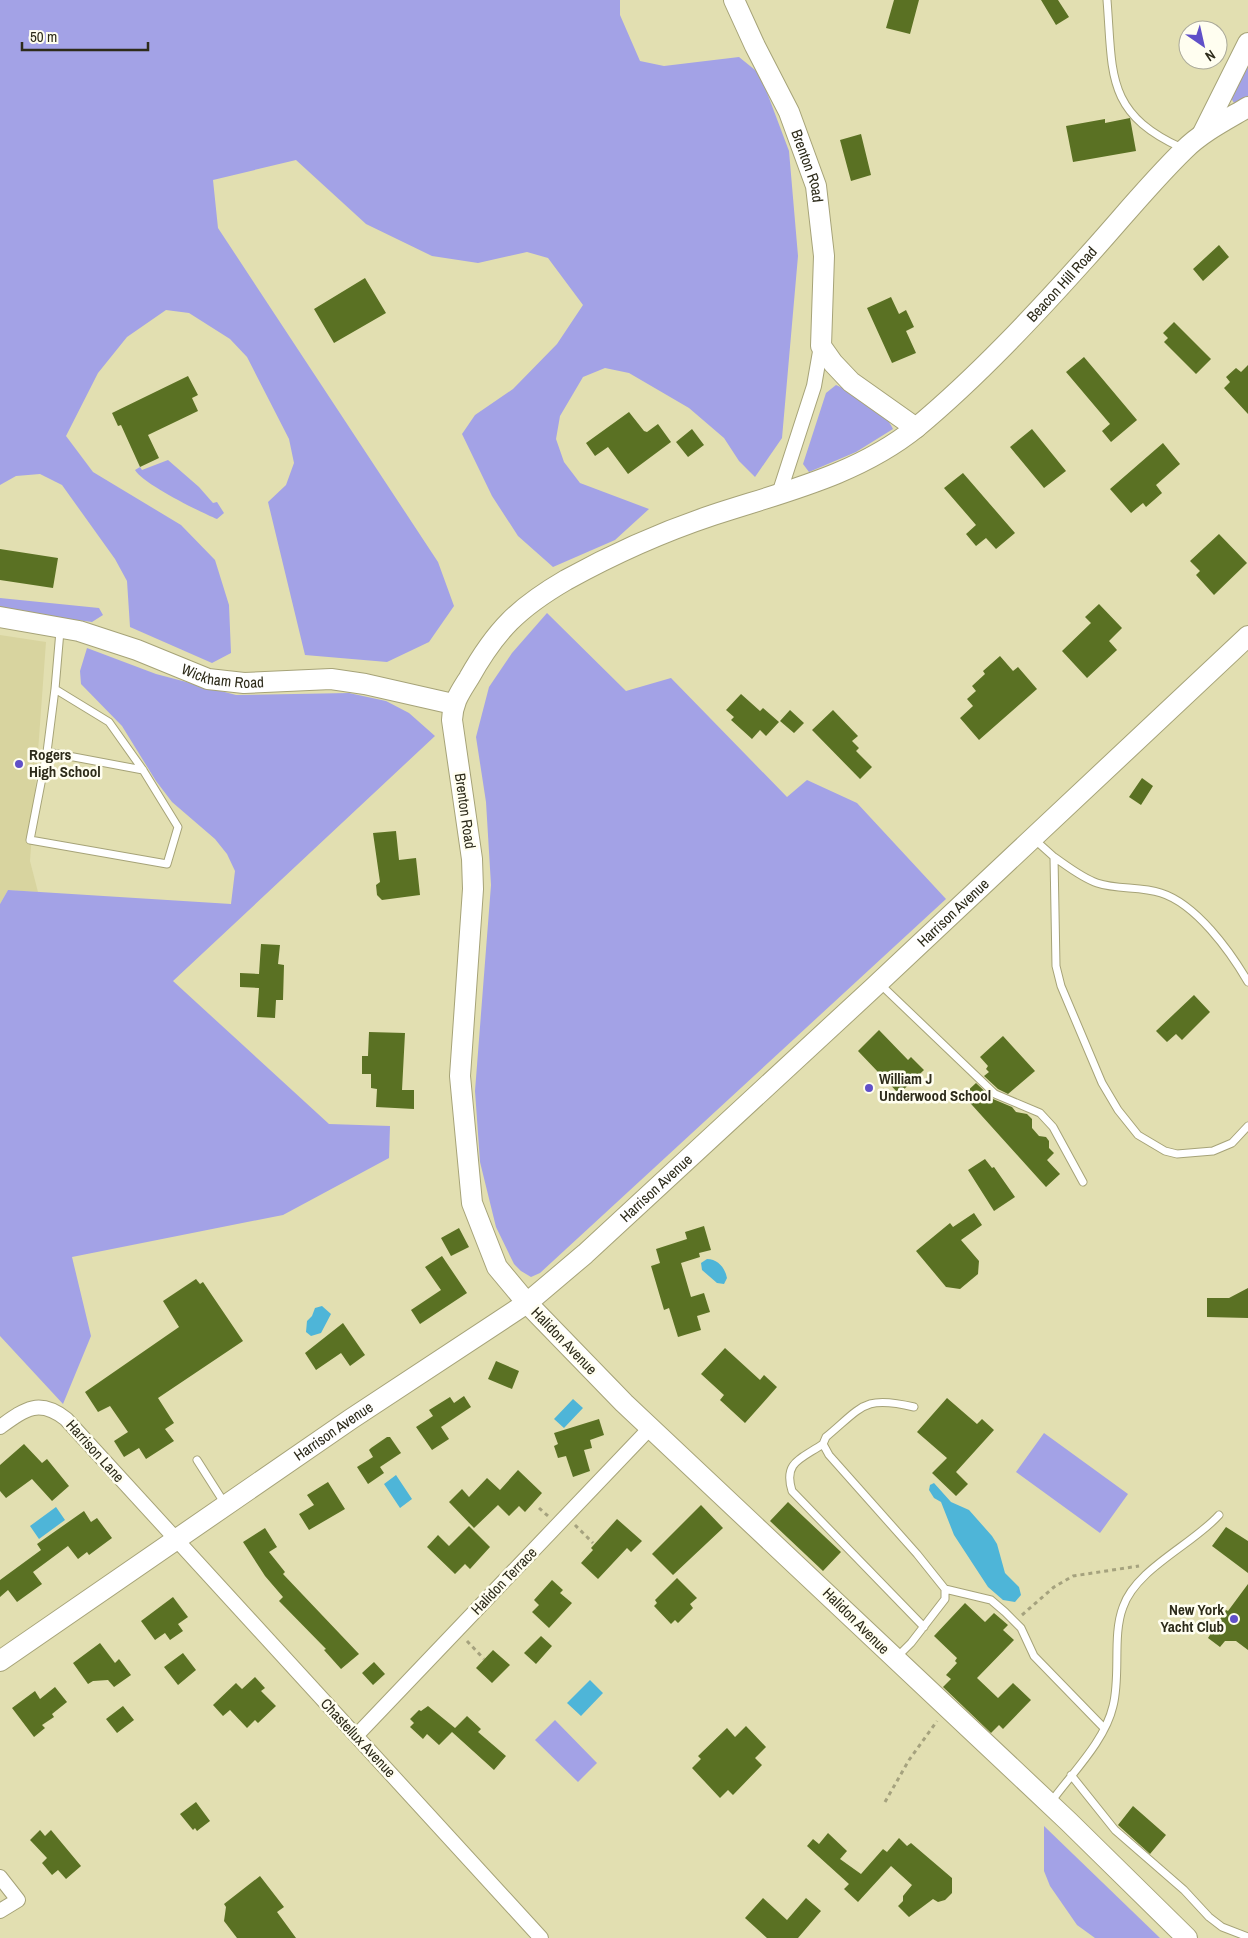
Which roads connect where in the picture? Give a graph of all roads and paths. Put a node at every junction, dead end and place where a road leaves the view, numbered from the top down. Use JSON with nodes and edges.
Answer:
{"nodes":[{"id":1,"x":734,"y":0,"type":"edge"},
{"id":2,"x":1107,"y":0,"type":"edge"},
{"id":3,"x":1248,"y":43,"type":"edge"},
{"id":4,"x":1248,"y":106,"type":"edge"},
{"id":5,"x":1202,"y":136,"type":"junction"},
{"id":6,"x":1184,"y":149,"type":"junction"},
{"id":7,"x":821,"y":346,"type":"junction"},
{"id":8,"x":916,"y":428,"type":"junction"},
{"id":9,"x":779,"y":494,"type":"junction"},
{"id":10,"x":0,"y":617,"type":"edge"},
{"id":11,"x":60,"y":628,"type":"junction"},
{"id":12,"x":1248,"y":636,"type":"edge"},
{"id":13,"x":55,"y":689,"type":"junction"},
{"id":14,"x":453,"y":704,"type":"junction"},
{"id":15,"x":47,"y":752,"type":"junction"},
{"id":16,"x":143,"y":770,"type":"junction"},
{"id":17,"x":1034,"y":839,"type":"junction"},
{"id":18,"x":1054,"y":857,"type":"junction"},
{"id":19,"x":1248,"y":982,"type":"edge"},
{"id":20,"x":879,"y":983,"type":"junction"},
{"id":21,"x":1248,"y":1126,"type":"edge"},
{"id":22,"x":1083,"y":1182,"type":"dead end"},
{"id":23,"x":527,"y":1304,"type":"junction"},
{"id":24,"x":914,"y":1406,"type":"dead end"},
{"id":25,"x":651,"y":1426,"type":"junction"},
{"id":26,"x":0,"y":1427,"type":"edge"},
{"id":27,"x":823,"y":1444,"type":"junction"},
{"id":28,"x":197,"y":1460,"type":"dead end"},
{"id":29,"x":225,"y":1504,"type":"junction"},
{"id":30,"x":1218,"y":1515,"type":"dead end"},
{"id":31,"x":566,"y":1516,"type":"junction"},
{"id":32,"x":174,"y":1539,"type":"junction"},
{"id":33,"x":593,"y":1542,"type":"dead end"},
{"id":34,"x":1151,"y":1572,"type":"junction"},
{"id":35,"x":945,"y":1589,"type":"junction"},
{"id":36,"x":1014,"y":1622,"type":"junction"},
{"id":37,"x":924,"y":1627,"type":"junction"},
{"id":38,"x":457,"y":1630,"type":"junction"},
{"id":39,"x":484,"y":1659,"type":"dead end"},
{"id":40,"x":894,"y":1659,"type":"junction"},
{"id":41,"x":0,"y":1662,"type":"edge"},
{"id":42,"x":946,"y":1708,"type":"junction"},
{"id":43,"x":1104,"y":1728,"type":"junction"},
{"id":44,"x":356,"y":1736,"type":"junction"},
{"id":45,"x":1071,"y":1776,"type":"junction"},
{"id":46,"x":885,"y":1802,"type":"dead end"},
{"id":47,"x":1049,"y":1804,"type":"junction"},
{"id":48,"x":0,"y":1877,"type":"edge"},
{"id":49,"x":0,"y":1911,"type":"edge"},
{"id":50,"x":1248,"y":1937,"type":"edge"},
{"id":51,"x":541,"y":1938,"type":"edge"},
{"id":52,"x":1187,"y":1938,"type":"edge"}],
"edges":[{"from":1,"to":7,"type":"street","name":"Brenton Road"},
{"from":2,"to":6,"type":"lane"},
{"from":3,"to":5,"type":"street","name":"Beacon Hill Road"},
{"from":4,"to":5,"type":"street","name":"Beacon Hill Road"},
{"from":5,"to":6,"type":"street","name":"Beacon Hill Road"},
{"from":6,"to":8,"type":"street","name":"Beacon Hill Road"},
{"from":7,"to":8,"type":"street"},
{"from":7,"to":9,"type":"street","name":"Brenton Road"},
{"from":8,"to":9,"type":"street"},
{"from":9,"to":14,"type":"street"},
{"from":10,"to":11,"type":"street","name":"Wickham Road"},
{"from":11,"to":13,"type":"lane"},
{"from":11,"to":14,"type":"street","name":"Wickham Road"},
{"from":12,"to":17,"type":"street","name":"Harrison Avenue"},
{"from":13,"to":15,"type":"lane"},
{"from":13,"to":16,"type":"lane"},
{"from":14,"to":23,"type":"street","name":"Brenton Road"},
{"from":15,"to":16,"type":"lane"},
{"from":15,"to":16,"type":"lane"},
{"from":17,"to":18,"type":"lane"},
{"from":17,"to":20,"type":"street","name":"Harrison Avenue"},
{"from":18,"to":19,"type":"lane"},
{"from":18,"to":21,"type":"lane"},
{"from":20,"to":22,"type":"lane"},
{"from":20,"to":23,"type":"street","name":"Harrison Avenue"},
{"from":23,"to":25,"type":"street","name":"Halidon Avenue"},
{"from":23,"to":29,"type":"street","name":"Harrison Avenue"},
{"from":24,"to":27,"type":"lane"},
{"from":25,"to":31,"type":"street","name":"Halidon Terrace"},
{"from":25,"to":40,"type":"street","name":"Halidon Avenue"},
{"from":26,"to":32,"type":"street","name":"Harrison Lane"},
{"from":27,"to":35,"type":"lane"},
{"from":27,"to":37,"type":"lane"},
{"from":28,"to":29,"type":"lane"},
{"from":29,"to":32,"type":"street","name":"Harrison Avenue"},
{"from":30,"to":34,"type":"lane"},
{"from":31,"to":33,"type":"path"},
{"from":31,"to":38,"type":"street","name":"Halidon Terrace"},
{"from":32,"to":41,"type":"street","name":"Harrison Avenue"},
{"from":32,"to":44,"type":"street","name":"Chastellux Avenue"},
{"from":34,"to":36,"type":"path"},
{"from":34,"to":43,"type":"lane"},
{"from":35,"to":36,"type":"lane"},
{"from":35,"to":37,"type":"lane"},
{"from":36,"to":43,"type":"lane"},
{"from":37,"to":40,"type":"lane"},
{"from":38,"to":39,"type":"path"},
{"from":38,"to":44,"type":"street","name":"Halidon Terrace"},
{"from":40,"to":42,"type":"street","name":"Halidon Avenue"},
{"from":42,"to":46,"type":"path"},
{"from":42,"to":47,"type":"street","name":"Halidon Avenue"},
{"from":43,"to":45,"type":"lane"},
{"from":44,"to":51,"type":"street","name":"Chastellux Avenue"},
{"from":45,"to":47,"type":"lane"},
{"from":45,"to":50,"type":"lane"},
{"from":47,"to":52,"type":"street","name":"Halidon Avenue"},
{"from":48,"to":49,"type":"street"}]}
